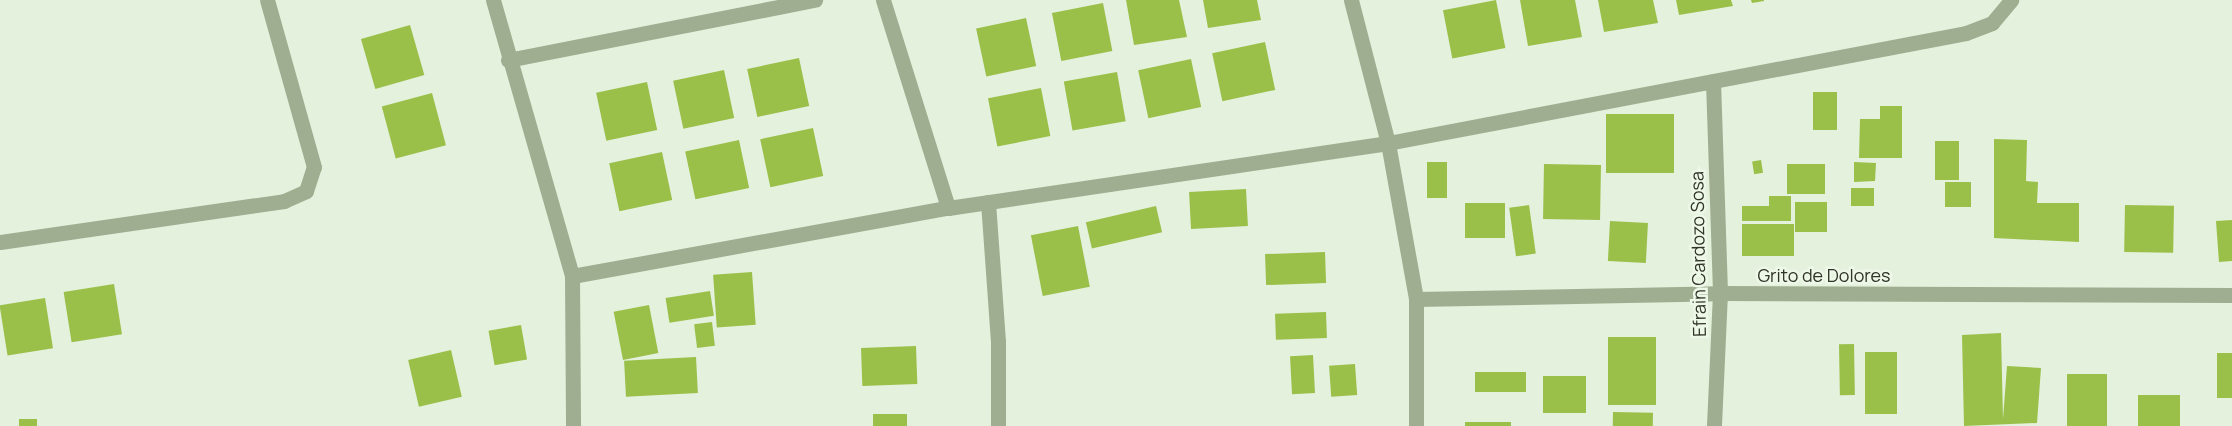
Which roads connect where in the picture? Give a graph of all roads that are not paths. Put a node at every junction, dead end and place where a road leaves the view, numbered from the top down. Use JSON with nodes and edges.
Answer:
{"nodes":[{"id":1,"x":267,"y":0,"type":"edge"},
{"id":2,"x":494,"y":0,"type":"edge"},
{"id":3,"x":815,"y":0,"type":"edge"},
{"id":4,"x":883,"y":0,"type":"edge"},
{"id":5,"x":1351,"y":0,"type":"edge"},
{"id":6,"x":2011,"y":0,"type":"edge"},
{"id":7,"x":508,"y":60,"type":"junction"},
{"id":8,"x":1713,"y":81,"type":"junction"},
{"id":9,"x":1388,"y":143,"type":"junction"},
{"id":10,"x":988,"y":202,"type":"junction"},
{"id":11,"x":948,"y":208,"type":"junction"},
{"id":12,"x":0,"y":242,"type":"edge"},
{"id":13,"x":572,"y":276,"type":"junction"},
{"id":14,"x":1720,"y":293,"type":"junction"},
{"id":15,"x":2232,"y":295,"type":"edge"},
{"id":16,"x":1416,"y":299,"type":"junction"},
{"id":17,"x":573,"y":426,"type":"edge"},
{"id":18,"x":998,"y":426,"type":"edge"},
{"id":19,"x":1416,"y":426,"type":"edge"},
{"id":20,"x":1714,"y":426,"type":"edge"}],
"edges":[{"from":1,"to":12,"type":"street"},
{"from":2,"to":7,"type":"street"},
{"from":3,"to":7,"type":"street"},
{"from":4,"to":11,"type":"street"},
{"from":5,"to":9,"type":"street"},
{"from":6,"to":8,"type":"street"},
{"from":7,"to":13,"type":"street"},
{"from":8,"to":9,"type":"street"},
{"from":8,"to":14,"type":"street","name":"Efrain Cardozo Sosa"},
{"from":9,"to":10,"type":"street"},
{"from":9,"to":16,"type":"street"},
{"from":10,"to":11,"type":"street"},
{"from":10,"to":18,"type":"street"},
{"from":11,"to":13,"type":"street"},
{"from":13,"to":17,"type":"street"},
{"from":14,"to":15,"type":"street","name":"Grito de Dolores"},
{"from":14,"to":16,"type":"street","name":"Grito de Dolores"},
{"from":14,"to":20,"type":"street","name":"Efrain Cardozo Sosa"},
{"from":16,"to":19,"type":"street"}]}
